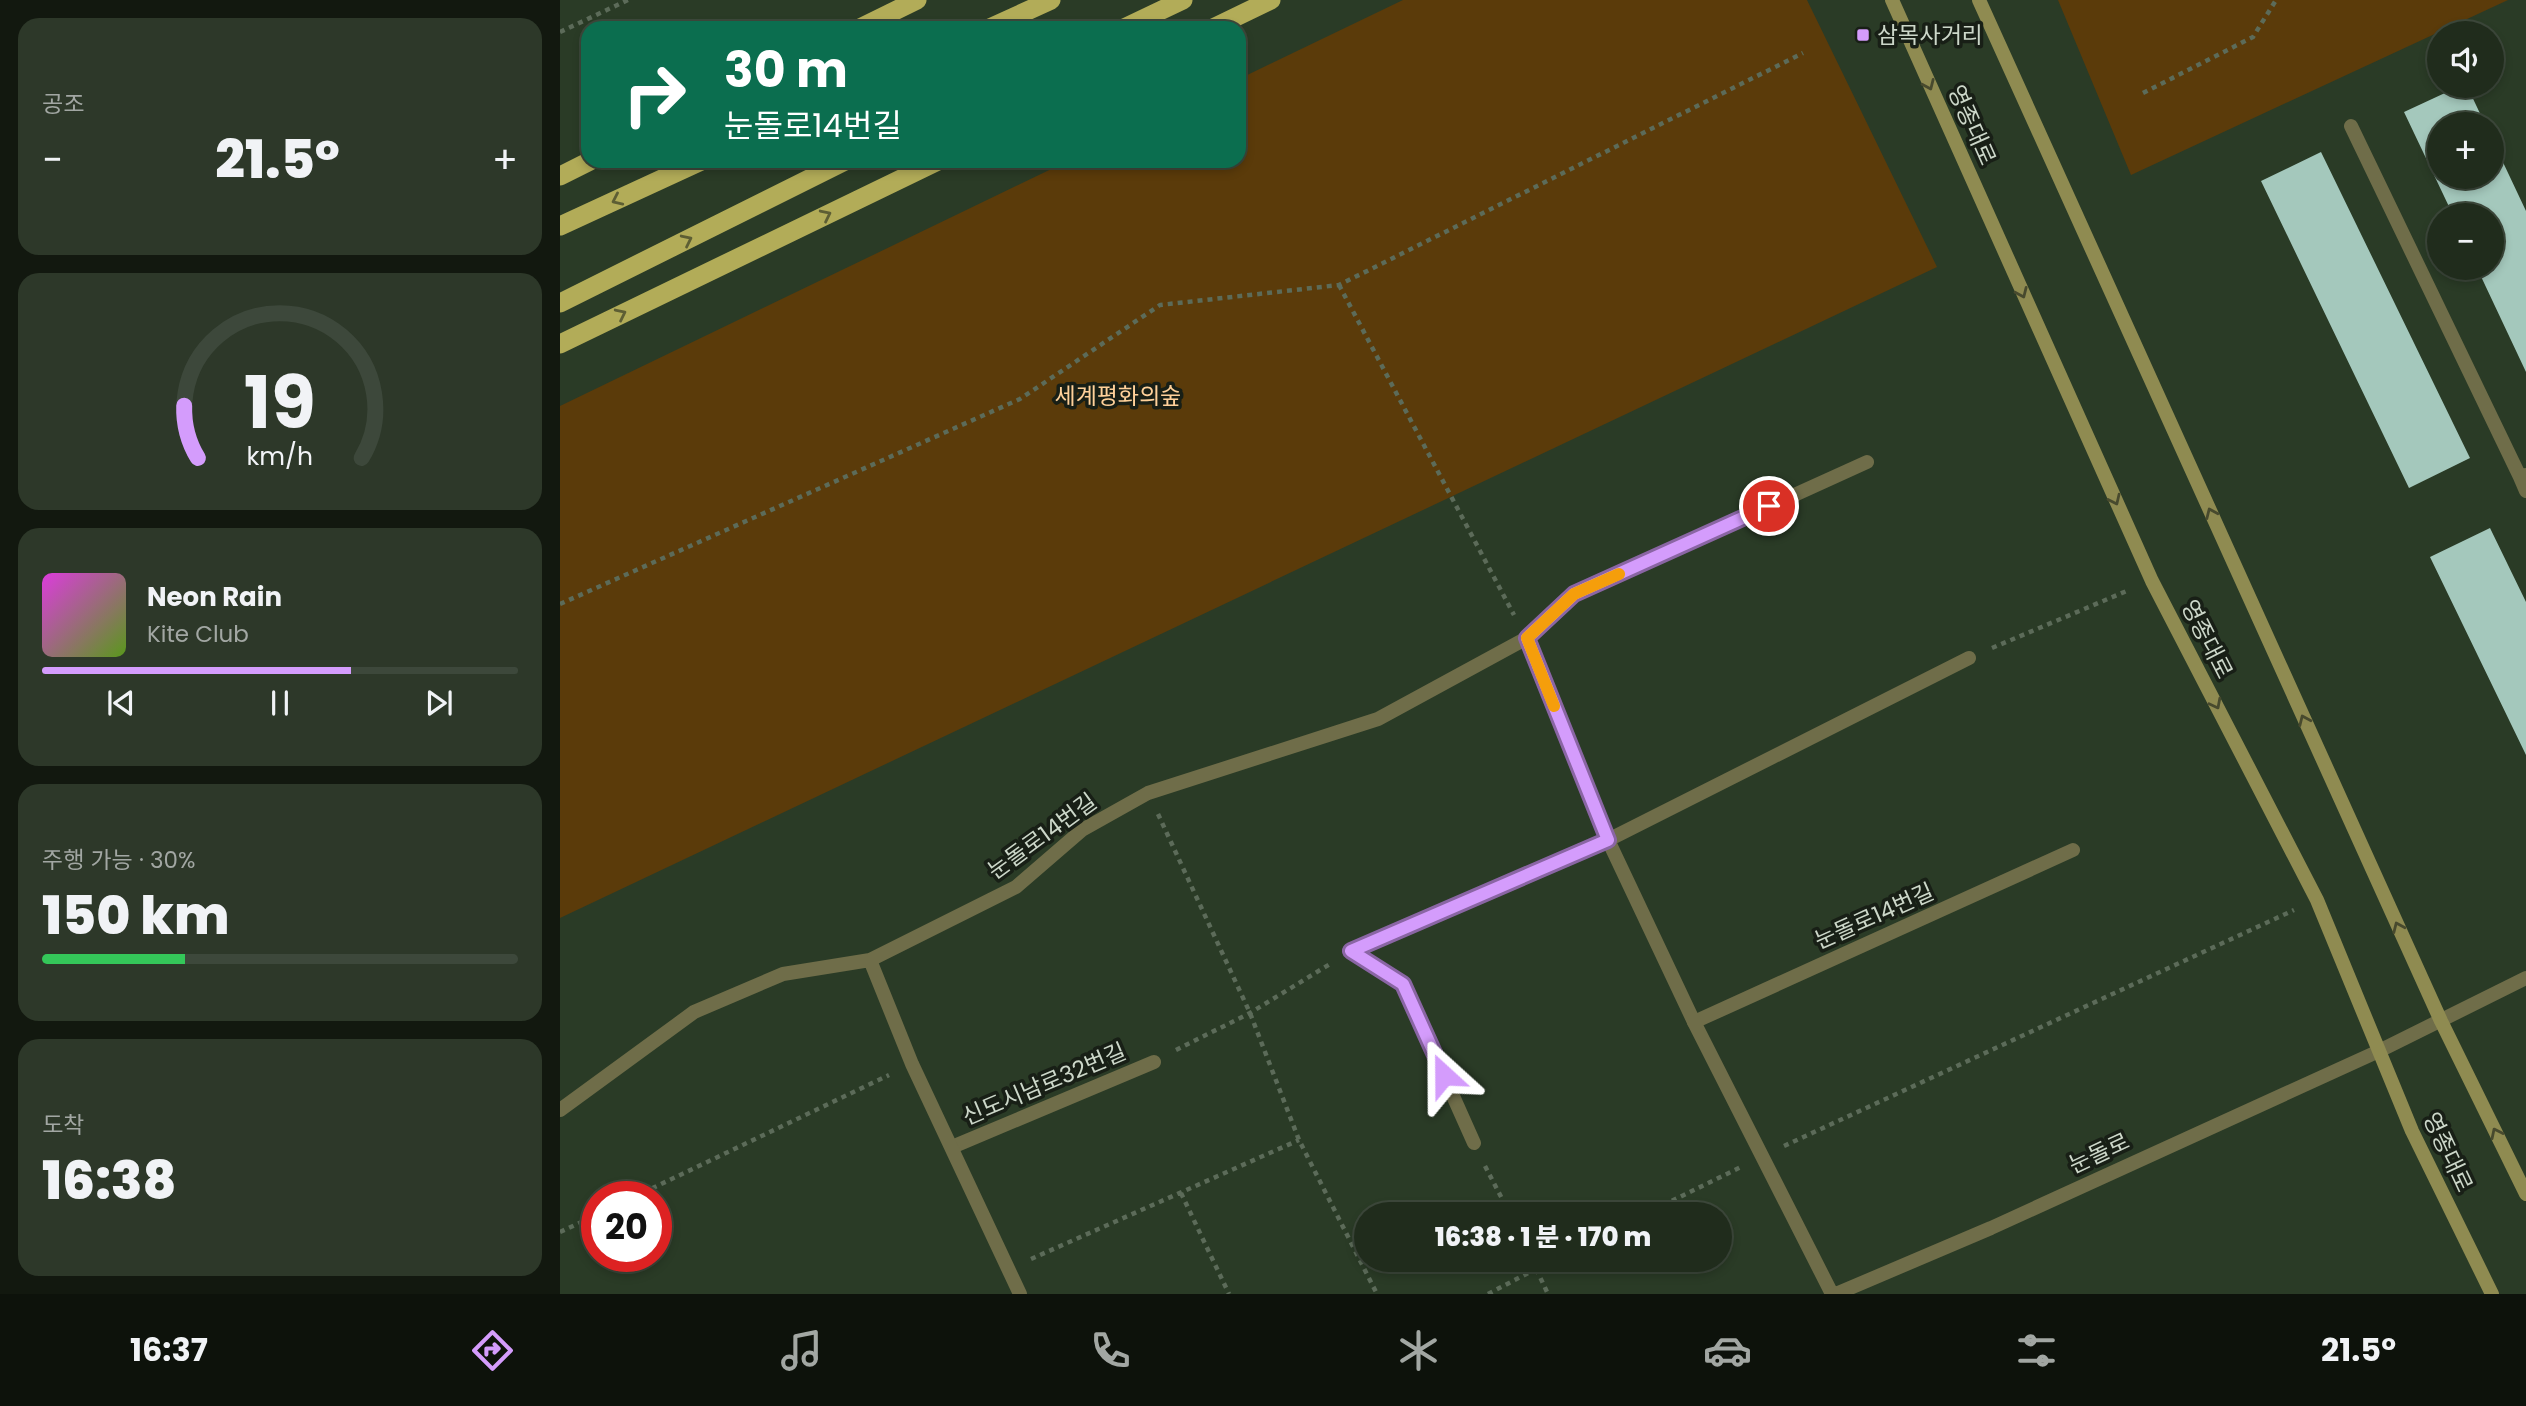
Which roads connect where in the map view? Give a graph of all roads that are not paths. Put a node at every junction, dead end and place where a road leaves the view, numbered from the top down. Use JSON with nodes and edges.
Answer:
{"nodes":[{"id":1,"x":917,"y":0,"type":"edge"},
{"id":2,"x":1051,"y":0,"type":"edge"},
{"id":3,"x":1183,"y":0,"type":"edge"},
{"id":4,"x":1271,"y":0,"type":"edge"},
{"id":5,"x":1892,"y":0,"type":"edge"},
{"id":6,"x":1979,"y":0,"type":"edge"},
{"id":7,"x":874,"y":21,"type":"edge"},
{"id":8,"x":1005,"y":21,"type":"edge"},
{"id":9,"x":1139,"y":21,"type":"edge"},
{"id":10,"x":1228,"y":21,"type":"edge"},
{"id":11,"x":2351,"y":126,"type":"dead end"},
{"id":12,"x":581,"y":166,"type":"edge"},
{"id":13,"x":686,"y":168,"type":"edge"},
{"id":14,"x":831,"y":168,"type":"edge"},
{"id":15,"x":924,"y":168,"type":"edge"},
{"id":16,"x":560,"y":176,"type":"edge"},
{"id":17,"x":560,"y":226,"type":"edge"},
{"id":18,"x":560,"y":303,"type":"edge"},
{"id":19,"x":560,"y":344,"type":"edge"},
{"id":20,"x":1867,"y":462,"type":"dead end"},
{"id":21,"x":2524,"y":481,"type":"edge"},
{"id":22,"x":1527,"y":638,"type":"junction"},
{"id":23,"x":1969,"y":657,"type":"road end"},
{"id":24,"x":1608,"y":840,"type":"junction"},
{"id":25,"x":2073,"y":850,"type":"dead end"},
{"id":26,"x":870,"y":960,"type":"junction"},
{"id":27,"x":2526,"y":978,"type":"edge"},
{"id":28,"x":2441,"y":1021,"type":"junction"},
{"id":29,"x":1694,"y":1022,"type":"junction"},
{"id":30,"x":2379,"y":1051,"type":"junction"},
{"id":31,"x":1154,"y":1062,"type":"road end"},
{"id":32,"x":560,"y":1110,"type":"edge"},
{"id":33,"x":1474,"y":1143,"type":"road end"},
{"id":34,"x":952,"y":1147,"type":"junction"},
{"id":35,"x":2526,"y":1194,"type":"edge"},
{"id":36,"x":1020,"y":1294,"type":"edge"},
{"id":37,"x":1834,"y":1294,"type":"edge"},
{"id":38,"x":2492,"y":1294,"type":"edge"}],
"edges":[{"from":1,"to":7,"type":"highway"},
{"from":2,"to":8,"type":"highway"},
{"from":3,"to":9,"type":"highway"},
{"from":4,"to":10,"type":"highway"},
{"from":5,"to":30,"type":"main road","name":"영종대로","one_way":true},
{"from":28,"to":6,"type":"main road","one_way":true},
{"from":11,"to":21,"type":"street"},
{"from":12,"to":16,"type":"highway"},
{"from":13,"to":17,"type":"highway","one_way":true},
{"from":18,"to":14,"type":"highway","one_way":true},
{"from":19,"to":15,"type":"highway","one_way":true},
{"from":20,"to":22,"type":"street","name":"눈돌로14번길"},
{"from":22,"to":24,"type":"street"},
{"from":22,"to":26,"type":"street","name":"눈돌로14번길"},
{"from":23,"to":24,"type":"street"},
{"from":24,"to":29,"type":"street"},
{"from":24,"to":33,"type":"street"},
{"from":25,"to":29,"type":"street","name":"눈돌로14번길"},
{"from":26,"to":32,"type":"street","name":"눈돌로14번길"},
{"from":26,"to":34,"type":"street","name":"신도시남로32번길"},
{"from":27,"to":28,"type":"street","name":"눈돌로"},
{"from":28,"to":30,"type":"street","name":"눈돌로"},
{"from":35,"to":28,"type":"main road","one_way":true},
{"from":29,"to":37,"type":"street"},
{"from":30,"to":37,"type":"street","name":"눈돌로"},
{"from":30,"to":38,"type":"main road","name":"영종대로"},
{"from":31,"to":34,"type":"street","name":"신도시남로32번길"},
{"from":34,"to":36,"type":"street","name":"신도시남로32번길"}]}
